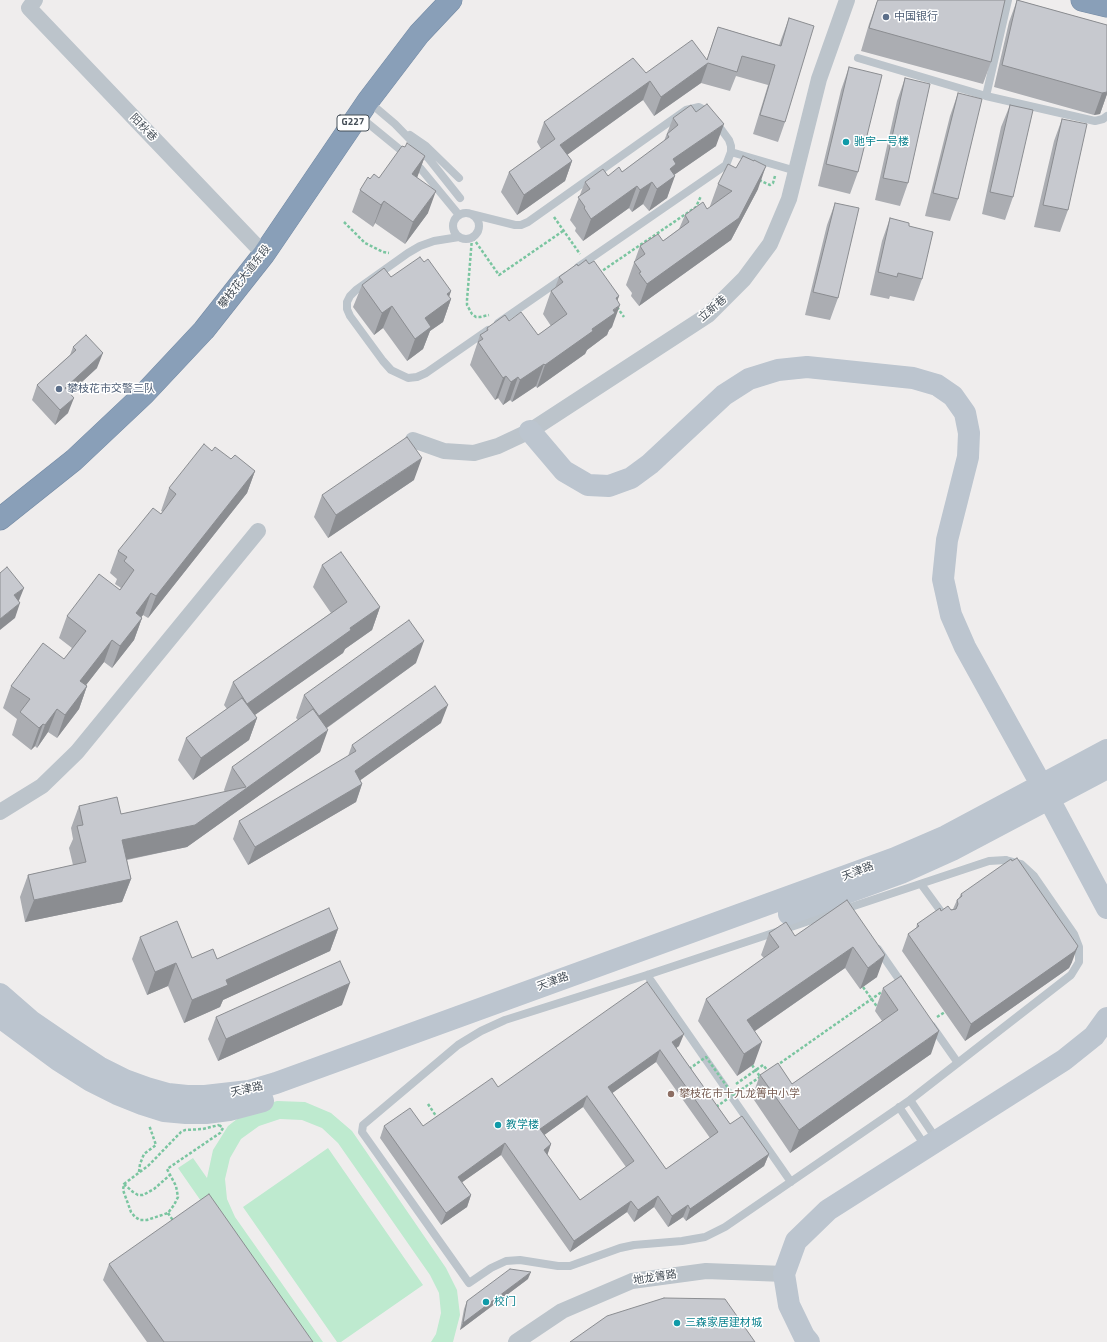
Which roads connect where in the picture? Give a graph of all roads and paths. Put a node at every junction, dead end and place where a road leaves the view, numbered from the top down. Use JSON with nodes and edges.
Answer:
{"nodes":[{"id":1,"x":34,"y":0,"type":"edge"},
{"id":2,"x":432,"y":0,"type":"edge"},
{"id":3,"x":451,"y":0,"type":"edge"},
{"id":4,"x":847,"y":0,"type":"edge"},
{"id":5,"x":1008,"y":0,"type":"edge"},
{"id":6,"x":1082,"y":0,"type":"edge"},
{"id":7,"x":1107,"y":6,"type":"edge"},
{"id":8,"x":858,"y":58,"type":"dead end"},
{"id":9,"x":986,"y":96,"type":"junction"},
{"id":10,"x":363,"y":108,"type":"junction"},
{"id":11,"x":1107,"y":116,"type":"edge"},
{"id":12,"x":394,"y":124,"type":"junction"},
{"id":13,"x":731,"y":152,"type":"junction"},
{"id":14,"x":778,"y":166,"type":"junction"},
{"id":15,"x":796,"y":171,"type":"junction"},
{"id":16,"x":713,"y":174,"type":"junction"},
{"id":17,"x":459,"y":178,"type":"dead end"},
{"id":18,"x":757,"y":179,"type":"edge"},
{"id":19,"x":460,"y":198,"type":"dead end"},
{"id":20,"x":471,"y":214,"type":"junction"},
{"id":21,"x":459,"y":215,"type":"junction"},
{"id":22,"x":344,"y":222,"type":"dead end"},
{"id":23,"x":563,"y":231,"type":"dead end"},
{"id":24,"x":459,"y":238,"type":"junction"},
{"id":25,"x":472,"y":238,"type":"junction"},
{"id":26,"x":259,"y":249,"type":"junction"},
{"id":27,"x":408,"y":253,"type":"junction"},
{"id":28,"x":579,"y":253,"type":"dead end"},
{"id":29,"x":573,"y":258,"type":"dead end"},
{"id":30,"x":595,"y":276,"type":"edge"},
{"id":31,"x":490,"y":315,"type":"dead end"},
{"id":32,"x":530,"y":431,"type":"junction"},
{"id":33,"x":414,"y":440,"type":"dead end"},
{"id":34,"x":0,"y":502,"type":"edge"},
{"id":35,"x":0,"y":518,"type":"edge"},
{"id":36,"x":258,"y":531,"type":"dead end"},
{"id":37,"x":1107,"y":750,"type":"edge"},
{"id":38,"x":1107,"y":768,"type":"edge"},
{"id":39,"x":1046,"y":793,"type":"junction"},
{"id":40,"x":0,"y":812,"type":"edge"},
{"id":41,"x":921,"y":884,"type":"junction"},
{"id":42,"x":1107,"y":908,"type":"edge"},
{"id":43,"x":947,"y":921,"type":"edge"},
{"id":44,"x":871,"y":940,"type":"edge"},
{"id":45,"x":647,"y":975,"type":"junction"},
{"id":46,"x":863,"y":987,"type":"dead end"},
{"id":47,"x":889,"y":987,"type":"edge"},
{"id":48,"x":908,"y":992,"type":"edge"},
{"id":49,"x":0,"y":994,"type":"edge"},
{"id":50,"x":871,"y":1000,"type":"junction"},
{"id":51,"x":878,"y":1008,"type":"dead end"},
{"id":52,"x":945,"y":1012,"type":"dead end"},
{"id":53,"x":0,"y":1016,"type":"edge"},
{"id":54,"x":926,"y":1018,"type":"edge"},
{"id":55,"x":1107,"y":1018,"type":"edge"},
{"id":56,"x":935,"y":1019,"type":"dead end"},
{"id":57,"x":958,"y":1063,"type":"junction"},
{"id":58,"x":752,"y":1065,"type":"edge"},
{"id":59,"x":688,"y":1069,"type":"edge"},
{"id":60,"x":768,"y":1071,"type":"junction"},
{"id":61,"x":760,"y":1077,"type":"junction"},
{"id":62,"x":764,"y":1082,"type":"edge"},
{"id":63,"x":730,"y":1093,"type":"junction"},
{"id":64,"x":910,"y":1100,"type":"junction"},
{"id":65,"x":428,"y":1104,"type":"dead end"},
{"id":66,"x":899,"y":1107,"type":"junction"},
{"id":67,"x":715,"y":1108,"type":"edge"},
{"id":68,"x":441,"y":1122,"type":"edge"},
{"id":69,"x":932,"y":1144,"type":"junction"},
{"id":70,"x":170,"y":1175,"type":"junction"},
{"id":71,"x":791,"y":1182,"type":"junction"},
{"id":72,"x":124,"y":1184,"type":"junction"},
{"id":73,"x":168,"y":1213,"type":"junction"},
{"id":74,"x":178,"y":1227,"type":"edge"},
{"id":75,"x":784,"y":1274,"type":"junction"},
{"id":76,"x":516,"y":1342,"type":"edge"},
{"id":77,"x":809,"y":1342,"type":"edge"}],
"edges":[{"from":1,"to":26,"type":"street","name":"阳秋巷"},
{"from":2,"to":26,"type":"highway","name":"攀枝花大道东段","number":"G227"},
{"from":3,"to":10,"type":"highway","name":"攀枝花大道东段","number":"G227"},
{"from":4,"to":15,"type":"street","name":"立新巷"},
{"from":5,"to":9,"type":"lane"},
{"from":6,"to":7,"type":"highway"},
{"from":8,"to":9,"type":"lane"},
{"from":9,"to":11,"type":"lane"},
{"from":10,"to":12,"type":"lane"},
{"from":10,"to":21,"type":"lane"},
{"from":10,"to":26,"type":"highway","name":"攀枝花大道东段","number":"G227"},
{"from":12,"to":17,"type":"lane"},
{"from":12,"to":19,"type":"lane"},
{"from":13,"to":14,"type":"lane"},
{"from":13,"to":16,"type":"lane"},
{"from":13,"to":20,"type":"lane"},
{"from":14,"to":15,"type":"lane"},
{"from":14,"to":18,"type":"path"},
{"from":15,"to":32,"type":"street","name":"立新巷"},
{"from":16,"to":27,"type":"lane"},
{"from":16,"to":30,"type":"path"},
{"from":20,"to":21,"type":"lane"},
{"from":20,"to":25,"type":"lane"},
{"from":21,"to":24,"type":"lane"},
{"from":22,"to":27,"type":"path"},
{"from":23,"to":25,"type":"path"},
{"from":24,"to":25,"type":"lane"},
{"from":24,"to":27,"type":"lane"},
{"from":25,"to":31,"type":"path"},
{"from":26,"to":34,"type":"highway","name":"攀枝花大道东段","number":"G227"},
{"from":26,"to":35,"type":"highway","name":"攀枝花大道东段","number":"G227"},
{"from":28,"to":29,"type":"path"},
{"from":32,"to":33,"type":"street","name":"立新巷"},
{"from":32,"to":39,"type":"main road"},
{"from":36,"to":40,"type":"street"},
{"from":37,"to":39,"type":"main road","name":"天津路"},
{"from":38,"to":39,"type":"main road"},
{"from":39,"to":42,"type":"main road"},
{"from":39,"to":49,"type":"main road","name":"天津路"},
{"from":39,"to":53,"type":"main road"},
{"from":41,"to":43,"type":"lane"},
{"from":41,"to":45,"type":"lane"},
{"from":41,"to":57,"type":"lane"},
{"from":44,"to":48,"type":"lane"},
{"from":45,"to":63,"type":"lane"},
{"from":45,"to":71,"type":"lane"},
{"from":46,"to":50,"type":"path"},
{"from":47,"to":50,"type":"path","bridge":true},
{"from":50,"to":51,"type":"path"},
{"from":50,"to":60,"type":"path","bridge":true},
{"from":52,"to":56,"type":"path"},
{"from":54,"to":57,"type":"lane"},
{"from":55,"to":69,"type":"main road"},
{"from":57,"to":64,"type":"lane"},
{"from":58,"to":61,"type":"path","bridge":true},
{"from":59,"to":63,"type":"path","bridge":true},
{"from":60,"to":61,"type":"path"},
{"from":60,"to":63,"type":"path"},
{"from":61,"to":62,"type":"path","bridge":true},
{"from":61,"to":63,"type":"path","bridge":true},
{"from":63,"to":67,"type":"path","bridge":true},
{"from":63,"to":71,"type":"lane"},
{"from":64,"to":66,"type":"lane"},
{"from":64,"to":69,"type":"lane"},
{"from":65,"to":68,"type":"path"},
{"from":66,"to":69,"type":"lane"},
{"from":66,"to":71,"type":"lane"},
{"from":69,"to":75,"type":"main road"},
{"from":70,"to":72,"type":"path"},
{"from":70,"to":72,"type":"path"},
{"from":70,"to":73,"type":"path"},
{"from":72,"to":73,"type":"path"},
{"from":73,"to":74,"type":"path"},
{"from":75,"to":76,"type":"street","name":"地龙箐路"},
{"from":75,"to":77,"type":"main road"}]}
